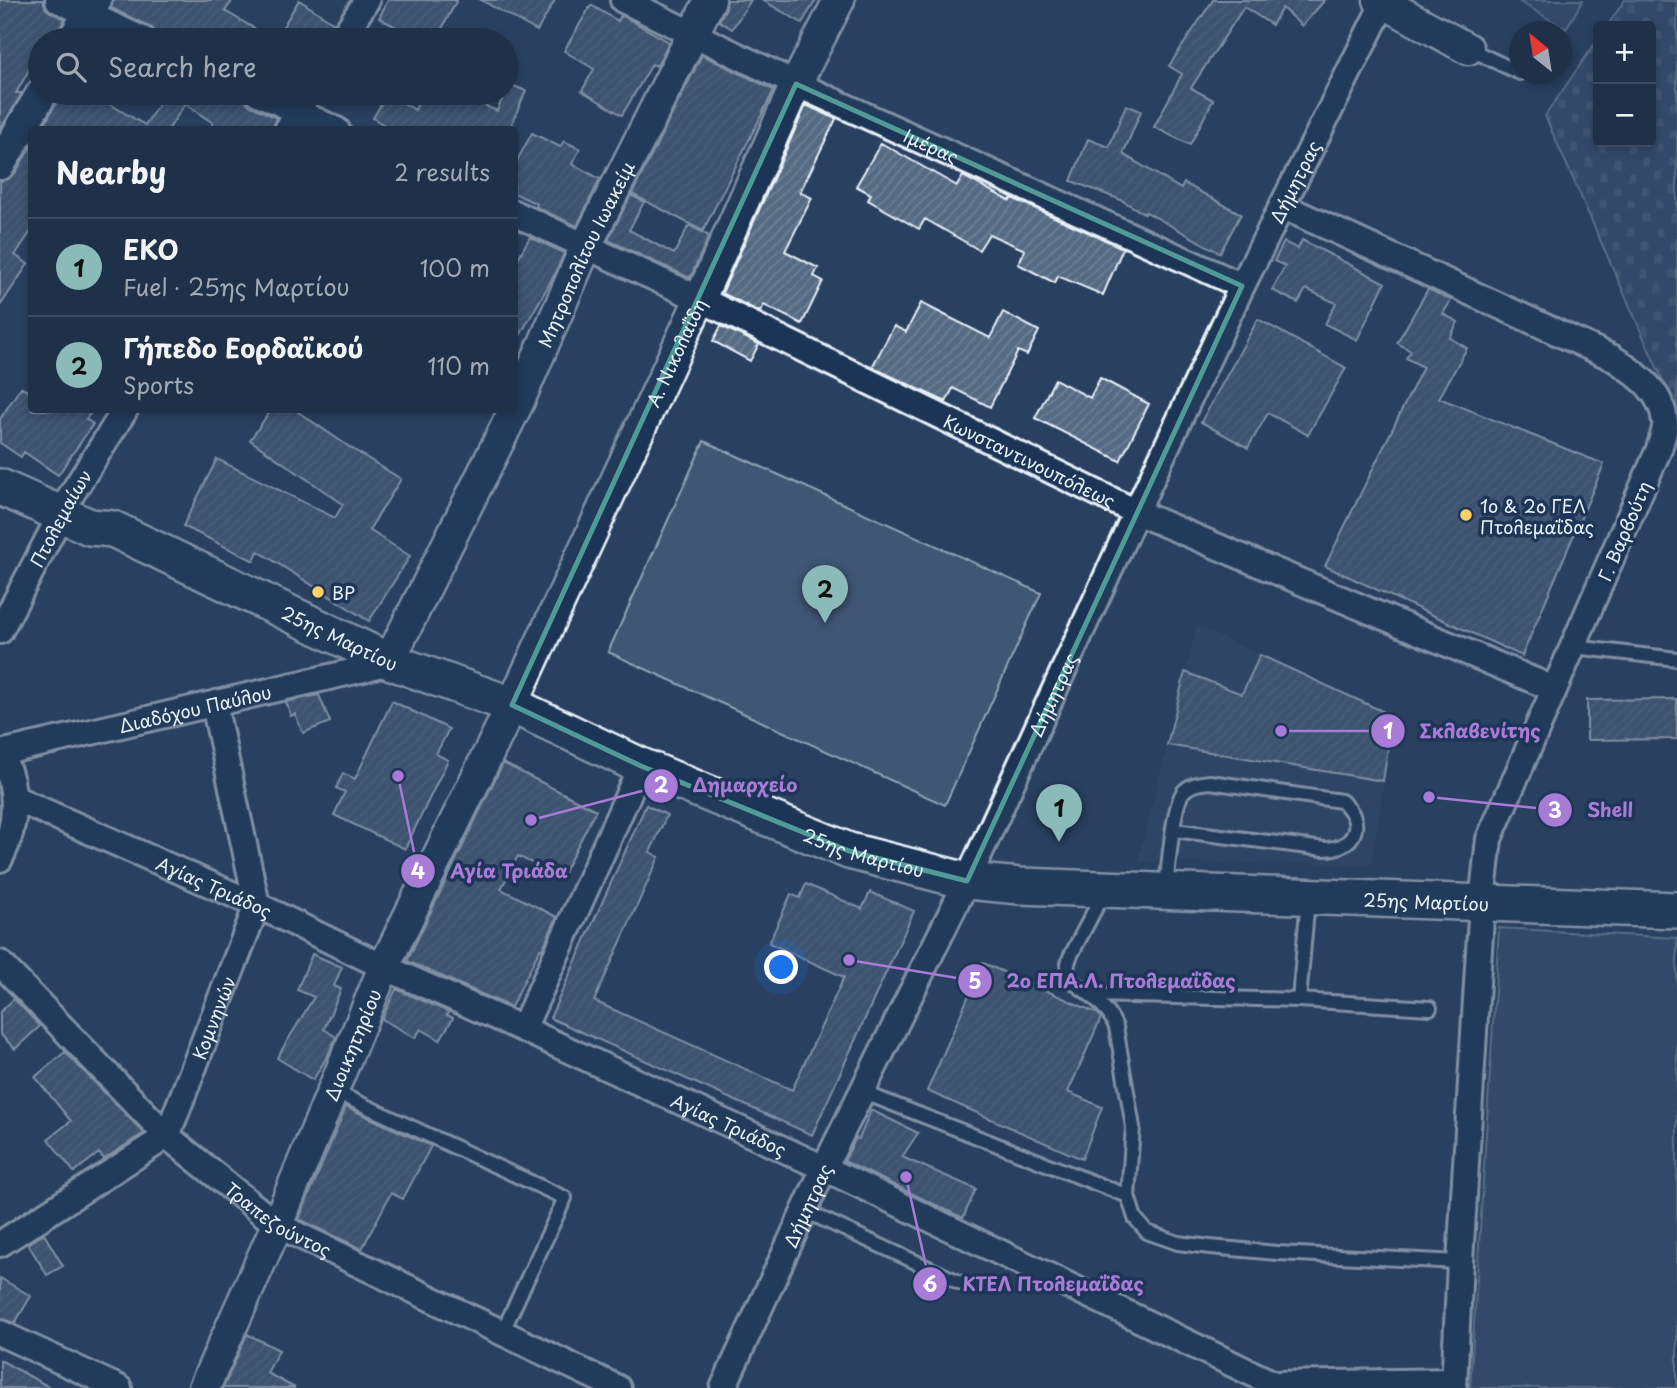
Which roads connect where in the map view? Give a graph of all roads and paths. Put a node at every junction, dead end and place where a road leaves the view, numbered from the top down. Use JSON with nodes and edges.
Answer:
{"nodes":[{"id":1,"x":58,"y":0,"type":"edge"},
{"id":2,"x":367,"y":0,"type":"edge"},
{"id":3,"x":623,"y":0,"type":"edge"},
{"id":4,"x":710,"y":0,"type":"edge"},
{"id":5,"x":839,"y":0,"type":"edge"},
{"id":6,"x":1383,"y":1,"type":"edge"},
{"id":7,"x":92,"y":7,"type":"edge"},
{"id":8,"x":80,"y":28,"type":"edge"},
{"id":9,"x":125,"y":28,"type":"edge"},
{"id":10,"x":349,"y":28,"type":"edge"},
{"id":11,"x":692,"y":33,"type":"junction"},
{"id":12,"x":1468,"y":49,"type":"joint"},
{"id":13,"x":1509,"y":68,"type":"edge"},
{"id":14,"x":796,"y":84,"type":"junction"},
{"id":15,"x":35,"y":105,"type":"edge"},
{"id":16,"x":297,"y":111,"type":"edge"},
{"id":17,"x":329,"y":126,"type":"edge"},
{"id":18,"x":0,"y":164,"type":"edge"},
{"id":19,"x":1282,"y":206,"type":"junction"},
{"id":20,"x":518,"y":215,"type":"edge"},
{"id":21,"x":586,"y":246,"type":"junction"},
{"id":22,"x":1242,"y":286,"type":"junction"},
{"id":23,"x":700,"y":299,"type":"junction"},
{"id":24,"x":518,"y":398,"type":"edge"},
{"id":25,"x":123,"y":413,"type":"edge"},
{"id":26,"x":511,"y":413,"type":"edge"},
{"id":27,"x":0,"y":461,"type":"edge"},
{"id":28,"x":0,"y":487,"type":"edge"},
{"id":29,"x":65,"y":505,"type":"junction"},
{"id":30,"x":1136,"y":512,"type":"junction"},
{"id":31,"x":0,"y":631,"type":"edge"},
{"id":32,"x":1574,"y":647,"type":"junction"},
{"id":33,"x":1677,"y":659,"type":"edge"},
{"id":34,"x":389,"y":661,"type":"junction"},
{"id":35,"x":1554,"y":689,"type":"junction"},
{"id":36,"x":214,"y":704,"type":"junction"},
{"id":37,"x":512,"y":705,"type":"junction"},
{"id":38,"x":0,"y":753,"type":"edge"},
{"id":39,"x":641,"y":766,"type":"junction"},
{"id":40,"x":14,"y":798,"type":"junction"},
{"id":41,"x":1174,"y":830,"type":"junction"},
{"id":42,"x":0,"y":859,"type":"edge"},
{"id":43,"x":967,"y":881,"type":"junction"},
{"id":44,"x":1105,"y":889,"type":"junction"},
{"id":45,"x":1165,"y":892,"type":"junction"},
{"id":46,"x":1308,"y":897,"type":"junction"},
{"id":47,"x":1482,"y":901,"type":"junction"},
{"id":48,"x":257,"y":905,"type":"junction"},
{"id":49,"x":1677,"y":910,"type":"edge"},
{"id":50,"x":0,"y":963,"type":"edge"},
{"id":51,"x":384,"y":967,"type":"junction"},
{"id":52,"x":1090,"y":995,"type":"junction"},
{"id":53,"x":1298,"y":1000,"type":"junction"},
{"id":54,"x":1430,"y":1008,"type":"dead end"},
{"id":55,"x":523,"y":1029,"type":"junction"},
{"id":56,"x":333,"y":1090,"type":"junction"},
{"id":57,"x":862,"y":1092,"type":"junction"},
{"id":58,"x":167,"y":1136,"type":"junction"},
{"id":59,"x":824,"y":1168,"type":"junction"},
{"id":60,"x":1128,"y":1196,"type":"junction"},
{"id":61,"x":804,"y":1211,"type":"junction"},
{"id":62,"x":277,"y":1225,"type":"junction"},
{"id":63,"x":0,"y":1244,"type":"edge"},
{"id":64,"x":1460,"y":1262,"type":"junction"},
{"id":65,"x":961,"y":1283,"type":"dead end"},
{"id":66,"x":0,"y":1333,"type":"edge"},
{"id":67,"x":502,"y":1333,"type":"junction"},
{"id":68,"x":1454,"y":1385,"type":"edge"},
{"id":69,"x":1274,"y":1386,"type":"edge"},
{"id":70,"x":119,"y":1388,"type":"edge"},
{"id":71,"x":204,"y":1388,"type":"edge"},
{"id":72,"x":618,"y":1388,"type":"edge"},
{"id":73,"x":723,"y":1388,"type":"edge"}],
"edges":[{"from":1,"to":7,"type":"street"},
{"from":2,"to":10,"type":"street"},
{"from":3,"to":11,"type":"street","name":"Ιμέρας"},
{"from":4,"to":11,"type":"street","name":"Μητροπολίτου Ιωακείμ"},
{"from":5,"to":14,"type":"street","name":"Α. Νικολαΐδη"},
{"from":6,"to":12,"type":"street"},
{"from":6,"to":19,"type":"street","name":"Δήμητρας"},
{"from":7,"to":8,"type":"street"},
{"from":7,"to":9,"type":"street"},
{"from":11,"to":14,"type":"street","name":"Ιμέρας"},
{"from":11,"to":21,"type":"street","name":"Μητροπολίτου Ιωακείμ"},
{"from":12,"to":13,"type":"lane"},
{"from":14,"to":22,"type":"street","name":"Ιμέρας"},
{"from":14,"to":23,"type":"street","name":"Α. Νικολαΐδη"},
{"from":15,"to":18,"type":"street"},
{"from":16,"to":17,"type":"street"},
{"from":19,"to":22,"type":"street","name":"Δήμητρας"},
{"from":19,"to":32,"type":"street","name":"Γ. Βαρβούτη"},
{"from":20,"to":21,"type":"street","name":"Κωνσταντινουπόλεως"},
{"from":21,"to":23,"type":"street","name":"Κωνσταντινουπόλεως"},
{"from":21,"to":24,"type":"street","name":"Μητροπολίτου Ιωακείμ"},
{"from":22,"to":30,"type":"street","name":"Δήμητρας"},
{"from":23,"to":30,"type":"street","name":"Κωνσταντινουπόλεως"},
{"from":23,"to":37,"type":"street","name":"Α. Νικολαΐδη"},
{"from":25,"to":29,"type":"street","name":"Πτολεμαίων"},
{"from":26,"to":34,"type":"street","name":"Μητροπολίτου Ιωακείμ"},
{"from":27,"to":29,"type":"main road","name":"25ης Μαρτίου"},
{"from":28,"to":29,"type":"main road","name":"25ης Μαρτίου"},
{"from":29,"to":31,"type":"street","name":"Πτολεμαίων"},
{"from":29,"to":34,"type":"main road","name":"25ης Μαρτίου"},
{"from":30,"to":35,"type":"street","name":"Κωνσταντινουπόλεως"},
{"from":30,"to":43,"type":"street","name":"Δήμητρας"},
{"from":32,"to":33,"type":"lane"},
{"from":32,"to":35,"type":"street","name":"Γ. Βαρβούτη"},
{"from":34,"to":36,"type":"street","name":"Διαδόχου Παύλου"},
{"from":34,"to":37,"type":"main road","name":"25ης Μαρτίου"},
{"from":35,"to":47,"type":"street","name":"Γ. Βαρβούτη"},
{"from":36,"to":38,"type":"street","name":"Διαδόχου Παύλου"},
{"from":36,"to":48,"type":"street"},
{"from":37,"to":39,"type":"main road","name":"25ης Μαρτίου"},
{"from":37,"to":51,"type":"street","name":"Διοικητηρίου"},
{"from":38,"to":40,"type":"street"},
{"from":39,"to":43,"type":"main road","name":"25ης Μαρτίου"},
{"from":39,"to":55,"type":"street"},
{"from":40,"to":42,"type":"street"},
{"from":40,"to":48,"type":"street","name":"Αγίας Τριάδος"},
{"from":41,"to":41,"type":"lane"},
{"from":41,"to":45,"type":"lane"},
{"from":43,"to":44,"type":"main road","name":"25ης Μαρτίου"},
{"from":43,"to":57,"type":"street","name":"Δήμητρας"},
{"from":44,"to":45,"type":"main road","name":"25ης Μαρτίου"},
{"from":44,"to":52,"type":"lane"},
{"from":45,"to":46,"type":"main road","name":"25ης Μαρτίου"},
{"from":46,"to":47,"type":"main road","name":"25ης Μαρτίου"},
{"from":46,"to":53,"type":"lane"},
{"from":47,"to":49,"type":"main road","name":"25ης Μαρτίου"},
{"from":47,"to":64,"type":"street","name":"Γ. Βαρβούτη"},
{"from":48,"to":51,"type":"street","name":"Αγίας Τριάδος"},
{"from":48,"to":58,"type":"street","name":"Κομνηνών"},
{"from":50,"to":58,"type":"street","name":"Τραπεζούντος"},
{"from":51,"to":55,"type":"street","name":"Αγίας Τριάδος"},
{"from":51,"to":56,"type":"street","name":"Διοικητηρίου"},
{"from":52,"to":53,"type":"lane"},
{"from":52,"to":60,"type":"lane"},
{"from":53,"to":54,"type":"lane"},
{"from":55,"to":59,"type":"street","name":"Αγίας Τριάδος"},
{"from":56,"to":62,"type":"street","name":"Διοικητηρίου"},
{"from":56,"to":67,"type":"lane"},
{"from":57,"to":59,"type":"street","name":"Δήμητρας"},
{"from":57,"to":60,"type":"lane"},
{"from":58,"to":62,"type":"street","name":"Τραπεζούντος"},
{"from":58,"to":63,"type":"street"},
{"from":59,"to":61,"type":"street","name":"Δήμητρας"},
{"from":59,"to":69,"type":"street","name":"Αγίας Τριάδος"},
{"from":60,"to":64,"type":"lane"},
{"from":61,"to":65,"type":"lane"},
{"from":61,"to":73,"type":"street","name":"Δήμητρας"},
{"from":62,"to":67,"type":"street","name":"Τραπεζούντος"},
{"from":62,"to":71,"type":"street","name":"Διοικητηρίου"},
{"from":64,"to":68,"type":"street","name":"Γ. Βαρβούτη"},
{"from":66,"to":70,"type":"street"},
{"from":67,"to":72,"type":"street","name":"Τραπεζούντος"},
{"from":68,"to":69,"type":"street","name":"Αγίας Τριάδος"}]}
